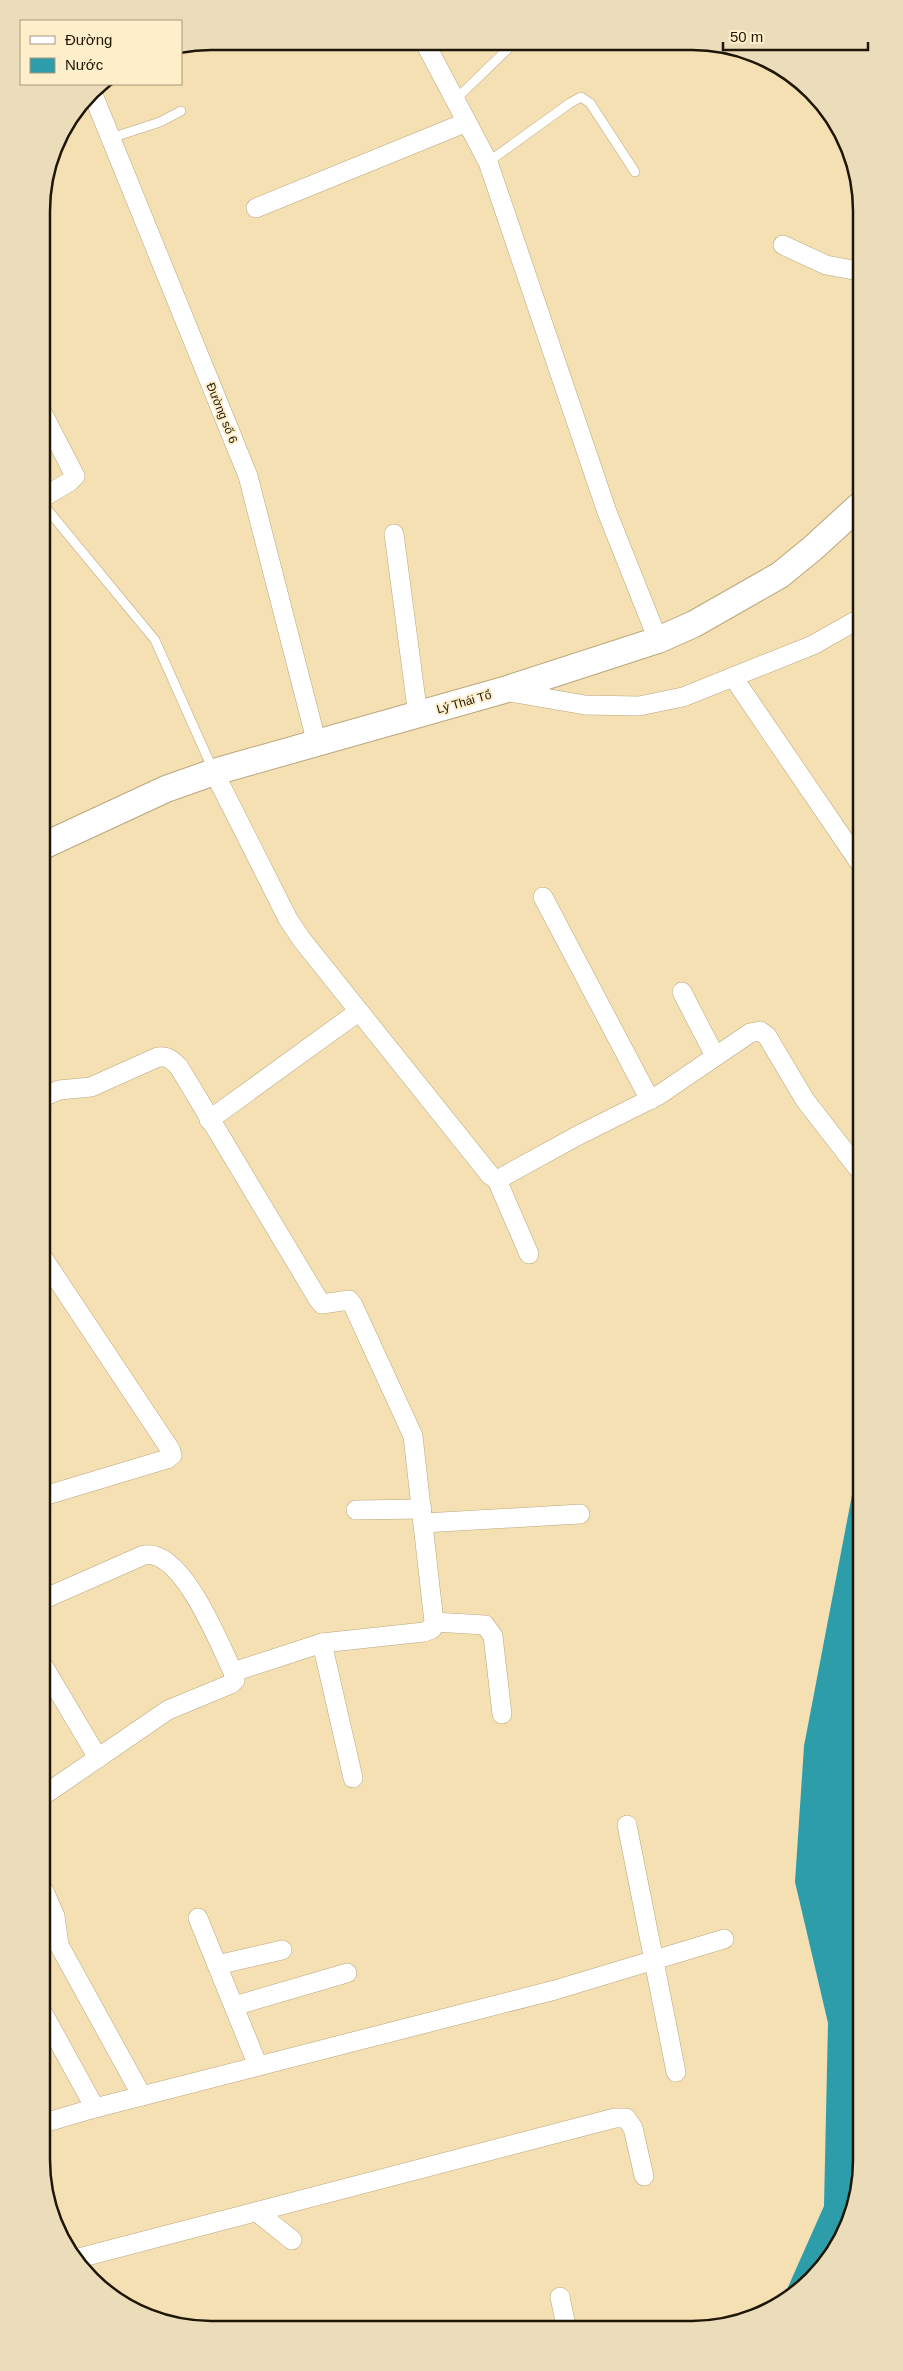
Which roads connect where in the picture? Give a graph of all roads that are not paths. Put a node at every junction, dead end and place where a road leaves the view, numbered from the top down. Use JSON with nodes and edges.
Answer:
{"nodes":[{"id":1,"x":429,"y":50,"type":"edge"},
{"id":2,"x":507,"y":50,"type":"edge"},
{"id":3,"x":95,"y":100,"type":"edge"},
{"id":4,"x":455,"y":100,"type":"junction"},
{"id":5,"x":181,"y":111,"type":"dead end"},
{"id":6,"x":467,"y":122,"type":"junction"},
{"id":7,"x":110,"y":138,"type":"junction"},
{"id":8,"x":488,"y":162,"type":"junction"},
{"id":9,"x":634,"y":172,"type":"dead end"},
{"id":10,"x":256,"y":208,"type":"dead end"},
{"id":11,"x":783,"y":245,"type":"dead end"},
{"id":12,"x":853,"y":270,"type":"edge"},
{"id":13,"x":50,"y":427,"type":"edge"},
{"id":14,"x":50,"y":493,"type":"edge"},
{"id":15,"x":853,"y":511,"type":"edge"},
{"id":16,"x":50,"y":513,"type":"edge"},
{"id":17,"x":394,"y":534,"type":"dead end"},
{"id":18,"x":853,"y":622,"type":"edge"},
{"id":19,"x":658,"y":640,"type":"junction"},
{"id":20,"x":734,"y":677,"type":"junction"},
{"id":21,"x":504,"y":690,"type":"junction"},
{"id":22,"x":418,"y":716,"type":"junction"},
{"id":23,"x":317,"y":744,"type":"junction"},
{"id":24,"x":214,"y":772,"type":"junction"},
{"id":25,"x":50,"y":843,"type":"edge"},
{"id":26,"x":853,"y":852,"type":"edge"},
{"id":27,"x":543,"y":896,"type":"dead end"},
{"id":28,"x":682,"y":992,"type":"dead end"},
{"id":29,"x":358,"y":1012,"type":"junction"},
{"id":30,"x":716,"y":1056,"type":"junction"},
{"id":31,"x":50,"y":1094,"type":"edge"},
{"id":32,"x":650,"y":1100,"type":"junction"},
{"id":33,"x":209,"y":1120,"type":"junction"},
{"id":34,"x":853,"y":1162,"type":"edge"},
{"id":35,"x":497,"y":1180,"type":"junction"},
{"id":36,"x":529,"y":1254,"type":"dead end"},
{"id":37,"x":50,"y":1269,"type":"edge"},
{"id":38,"x":50,"y":1494,"type":"edge"},
{"id":39,"x":356,"y":1510,"type":"dead end"},
{"id":40,"x":580,"y":1514,"type":"dead end"},
{"id":41,"x":423,"y":1516,"type":"junction"},
{"id":42,"x":50,"y":1595,"type":"edge"},
{"id":43,"x":434,"y":1622,"type":"junction"},
{"id":44,"x":322,"y":1644,"type":"junction"},
{"id":45,"x":233,"y":1672,"type":"junction"},
{"id":46,"x":50,"y":1677,"type":"edge"},
{"id":47,"x":502,"y":1714,"type":"dead end"},
{"id":48,"x":98,"y":1758,"type":"junction"},
{"id":49,"x":353,"y":1778,"type":"dead end"},
{"id":50,"x":50,"y":1792,"type":"edge"},
{"id":51,"x":627,"y":1825,"type":"dead end"},
{"id":52,"x":50,"y":1905,"type":"edge"},
{"id":53,"x":198,"y":1918,"type":"dead end"},
{"id":54,"x":724,"y":1939,"type":"dead end"},
{"id":55,"x":282,"y":1950,"type":"dead end"},
{"id":56,"x":654,"y":1960,"type":"junction"},
{"id":57,"x":217,"y":1965,"type":"junction"},
{"id":58,"x":347,"y":1973,"type":"dead end"},
{"id":59,"x":234,"y":2006,"type":"junction"},
{"id":60,"x":50,"y":2026,"type":"edge"},
{"id":61,"x":258,"y":2066,"type":"junction"},
{"id":62,"x":676,"y":2072,"type":"dead end"},
{"id":63,"x":142,"y":2096,"type":"junction"},
{"id":64,"x":95,"y":2108,"type":"junction"},
{"id":65,"x":50,"y":2122,"type":"edge"},
{"id":66,"x":644,"y":2176,"type":"dead end"},
{"id":67,"x":257,"y":2212,"type":"junction"},
{"id":68,"x":292,"y":2240,"type":"dead end"},
{"id":69,"x":83,"y":2257,"type":"edge"},
{"id":70,"x":560,"y":2297,"type":"dead end"},
{"id":71,"x":565,"y":2321,"type":"edge"}],
"edges":[{"from":1,"to":4,"type":"street"},
{"from":2,"to":4,"type":"lane"},
{"from":3,"to":7,"type":"street","name":"Đường số 6"},
{"from":4,"to":6,"type":"street"},
{"from":5,"to":7,"type":"lane"},
{"from":6,"to":8,"type":"street"},
{"from":6,"to":10,"type":"street"},
{"from":7,"to":23,"type":"street","name":"Đường số 6"},
{"from":8,"to":9,"type":"lane"},
{"from":8,"to":19,"type":"street"},
{"from":11,"to":12,"type":"street"},
{"from":13,"to":14,"type":"street"},
{"from":15,"to":19,"type":"main road","name":"Lý Thái Tổ"},
{"from":16,"to":24,"type":"lane"},
{"from":17,"to":22,"type":"street"},
{"from":18,"to":20,"type":"street"},
{"from":19,"to":21,"type":"main road","name":"Lý Thái Tổ"},
{"from":20,"to":21,"type":"street"},
{"from":20,"to":26,"type":"street"},
{"from":21,"to":22,"type":"main road","name":"Lý Thái Tổ"},
{"from":22,"to":23,"type":"main road","name":"Lý Thái Tổ"},
{"from":23,"to":24,"type":"main road","name":"Lý Thái Tổ"},
{"from":24,"to":25,"type":"main road","name":"Lý Thái Tổ"},
{"from":24,"to":29,"type":"street"},
{"from":27,"to":32,"type":"street"},
{"from":28,"to":30,"type":"street"},
{"from":29,"to":33,"type":"street"},
{"from":29,"to":35,"type":"street"},
{"from":30,"to":32,"type":"street"},
{"from":30,"to":34,"type":"street"},
{"from":31,"to":33,"type":"street"},
{"from":32,"to":35,"type":"street"},
{"from":33,"to":41,"type":"street"},
{"from":35,"to":36,"type":"street"},
{"from":37,"to":38,"type":"street"},
{"from":39,"to":41,"type":"street"},
{"from":40,"to":41,"type":"street"},
{"from":41,"to":43,"type":"street"},
{"from":42,"to":45,"type":"street"},
{"from":43,"to":44,"type":"street"},
{"from":43,"to":47,"type":"street"},
{"from":44,"to":45,"type":"street"},
{"from":44,"to":49,"type":"street"},
{"from":45,"to":48,"type":"street"},
{"from":46,"to":48,"type":"street"},
{"from":48,"to":50,"type":"street"},
{"from":51,"to":56,"type":"street"},
{"from":52,"to":63,"type":"street"},
{"from":53,"to":57,"type":"street"},
{"from":54,"to":56,"type":"street"},
{"from":55,"to":57,"type":"street"},
{"from":56,"to":61,"type":"street"},
{"from":56,"to":62,"type":"street"},
{"from":57,"to":59,"type":"street"},
{"from":58,"to":59,"type":"street"},
{"from":59,"to":61,"type":"street"},
{"from":60,"to":64,"type":"street"},
{"from":61,"to":63,"type":"street"},
{"from":63,"to":64,"type":"street"},
{"from":64,"to":65,"type":"street"},
{"from":66,"to":67,"type":"street"},
{"from":67,"to":68,"type":"street"},
{"from":67,"to":69,"type":"street"},
{"from":70,"to":71,"type":"street"}]}
